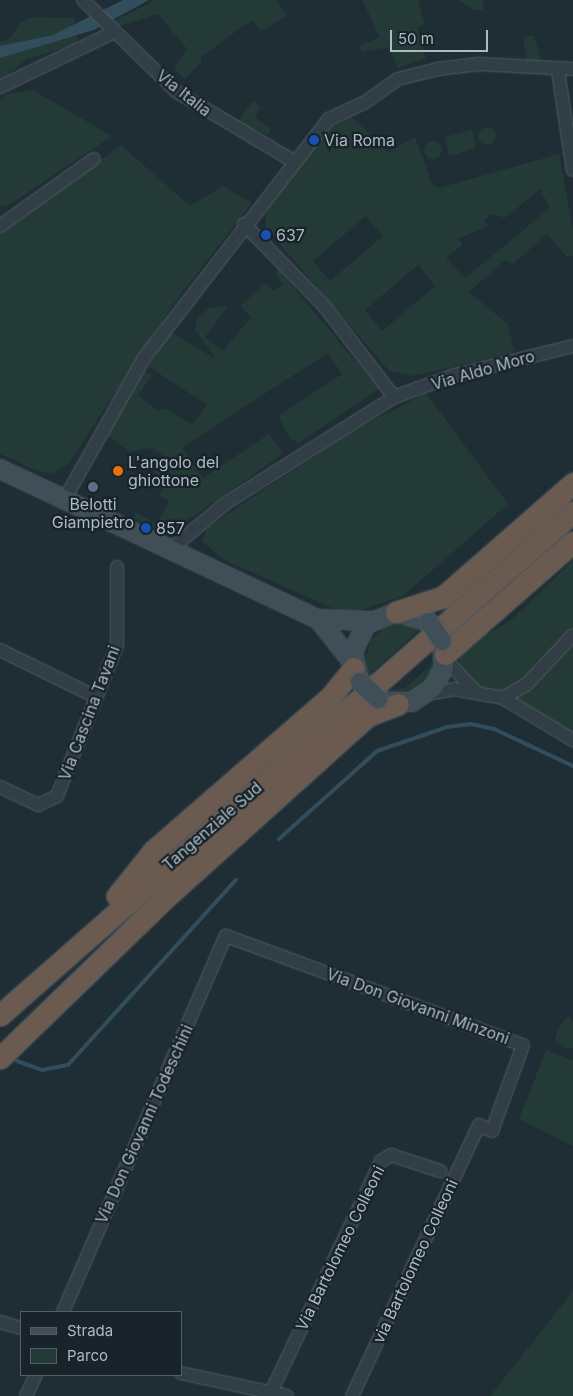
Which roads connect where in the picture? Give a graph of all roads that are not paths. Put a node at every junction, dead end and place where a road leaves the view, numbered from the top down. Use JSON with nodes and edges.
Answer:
{"nodes":[{"id":1,"x":90,"y":2,"type":"edge"},
{"id":2,"x":112,"y":33,"type":"junction"},
{"id":3,"x":573,"y":69,"type":"edge"},
{"id":4,"x":558,"y":71,"type":"junction"},
{"id":5,"x":0,"y":87,"type":"edge"},
{"id":6,"x":94,"y":159,"type":"dead end"},
{"id":7,"x":293,"y":161,"type":"junction"},
{"id":8,"x":573,"y":170,"type":"edge"},
{"id":9,"x":244,"y":224,"type":"junction"},
{"id":10,"x":0,"y":226,"type":"edge"},
{"id":11,"x":573,"y":346,"type":"edge"},
{"id":12,"x":394,"y":397,"type":"junction"},
{"id":13,"x":0,"y":469,"type":"edge"},
{"id":14,"x":573,"y":483,"type":"edge"},
{"id":15,"x":64,"y":500,"type":"junction"},
{"id":16,"x":573,"y":512,"type":"edge"},
{"id":17,"x":573,"y":542,"type":"edge"},
{"id":18,"x":170,"y":550,"type":"junction"},
{"id":19,"x":117,"y":566,"type":"dead end"},
{"id":20,"x":396,"y":612,"type":"junction"},
{"id":21,"x":318,"y":619,"type":"junction"},
{"id":22,"x":371,"y":621,"type":"junction"},
{"id":23,"x":573,"y":635,"type":"edge"},
{"id":24,"x":440,"y":649,"type":"junction"},
{"id":25,"x":0,"y":650,"type":"edge"},
{"id":26,"x":354,"y":668,"type":"junction"},
{"id":27,"x":427,"y":694,"type":"junction"},
{"id":28,"x":478,"y":694,"type":"junction"},
{"id":29,"x":96,"y":697,"type":"junction"},
{"id":30,"x":503,"y":698,"type":"junction"},
{"id":31,"x":391,"y":702,"type":"junction"},
{"id":32,"x":573,"y":740,"type":"edge"},
{"id":33,"x":0,"y":787,"type":"edge"},
{"id":34,"x":88,"y":932,"type":"junction"},
{"id":35,"x":226,"y":936,"type":"joint"},
{"id":36,"x":84,"y":973,"type":"junction"},
{"id":37,"x":0,"y":1015,"type":"edge"},
{"id":38,"x":0,"y":1032,"type":"edge"},
{"id":39,"x":0,"y":1058,"type":"edge"},
{"id":40,"x":479,"y":1126,"type":"joint"},
{"id":41,"x":440,"y":1171,"type":"dead end"},
{"id":42,"x":63,"y":1311,"type":"edge"},
{"id":43,"x":0,"y":1322,"type":"edge"},
{"id":44,"x":20,"y":1328,"type":"edge"},
{"id":45,"x":182,"y":1373,"type":"edge"},
{"id":46,"x":36,"y":1376,"type":"edge"},
{"id":47,"x":271,"y":1392,"type":"junction"},
{"id":48,"x":26,"y":1396,"type":"edge"},
{"id":49,"x":287,"y":1396,"type":"edge"},
{"id":50,"x":352,"y":1396,"type":"edge"}],
"edges":[{"from":1,"to":2,"type":"street","name":"Via Italia"},
{"from":2,"to":5,"type":"street"},
{"from":2,"to":7,"type":"street","name":"Via Italia"},
{"from":3,"to":4,"type":"street"},
{"from":4,"to":7,"type":"street"},
{"from":4,"to":8,"type":"street"},
{"from":6,"to":10,"type":"street"},
{"from":7,"to":9,"type":"street"},
{"from":9,"to":12,"type":"street"},
{"from":9,"to":15,"type":"street"},
{"from":11,"to":12,"type":"street","name":"Via Aldo Moro"},
{"from":12,"to":18,"type":"street","name":"Via Aldo Moro"},
{"from":13,"to":15,"type":"street"},
{"from":14,"to":20,"type":"highway"},
{"from":15,"to":18,"type":"street"},
{"from":16,"to":24,"type":"highway"},
{"from":17,"to":24,"type":"highway"},
{"from":18,"to":21,"type":"street"},
{"from":19,"to":29,"type":"street","name":"Via Cascina Tavani"},
{"from":20,"to":22,"type":"street"},
{"from":20,"to":24,"type":"street","bridge":true},
{"from":21,"to":22,"type":"street"},
{"from":21,"to":26,"type":"street"},
{"from":22,"to":26,"type":"street"},
{"from":23,"to":30,"type":"street"},
{"from":24,"to":27,"type":"street"},
{"from":24,"to":28,"type":"street"},
{"from":24,"to":34,"type":"highway","name":"Tangenziale Sud"},
{"from":25,"to":29,"type":"street"},
{"from":26,"to":31,"type":"street","bridge":true},
{"from":26,"to":34,"type":"highway"},
{"from":27,"to":28,"type":"street"},
{"from":27,"to":31,"type":"street"},
{"from":28,"to":30,"type":"street"},
{"from":29,"to":33,"type":"street","name":"Via Cascina Tavani"},
{"from":30,"to":32,"type":"street"},
{"from":31,"to":36,"type":"highway"},
{"from":34,"to":37,"type":"highway","name":"Tangenziale Sud"},
{"from":35,"to":40,"type":"street","name":"Via Don Giovanni Minzoni"},
{"from":35,"to":42,"type":"street","name":"Via Don Giovanni Todeschini"},
{"from":36,"to":38,"type":"highway"},
{"from":36,"to":39,"type":"highway"},
{"from":40,"to":50,"type":"street","name":"via Bartolomeo Colleoni"},
{"from":41,"to":47,"type":"street","name":"Via Bartolomeo Colleoni"},
{"from":43,"to":44,"type":"street"},
{"from":45,"to":47,"type":"street"},
{"from":46,"to":48,"type":"street"},
{"from":47,"to":49,"type":"street"}]}
